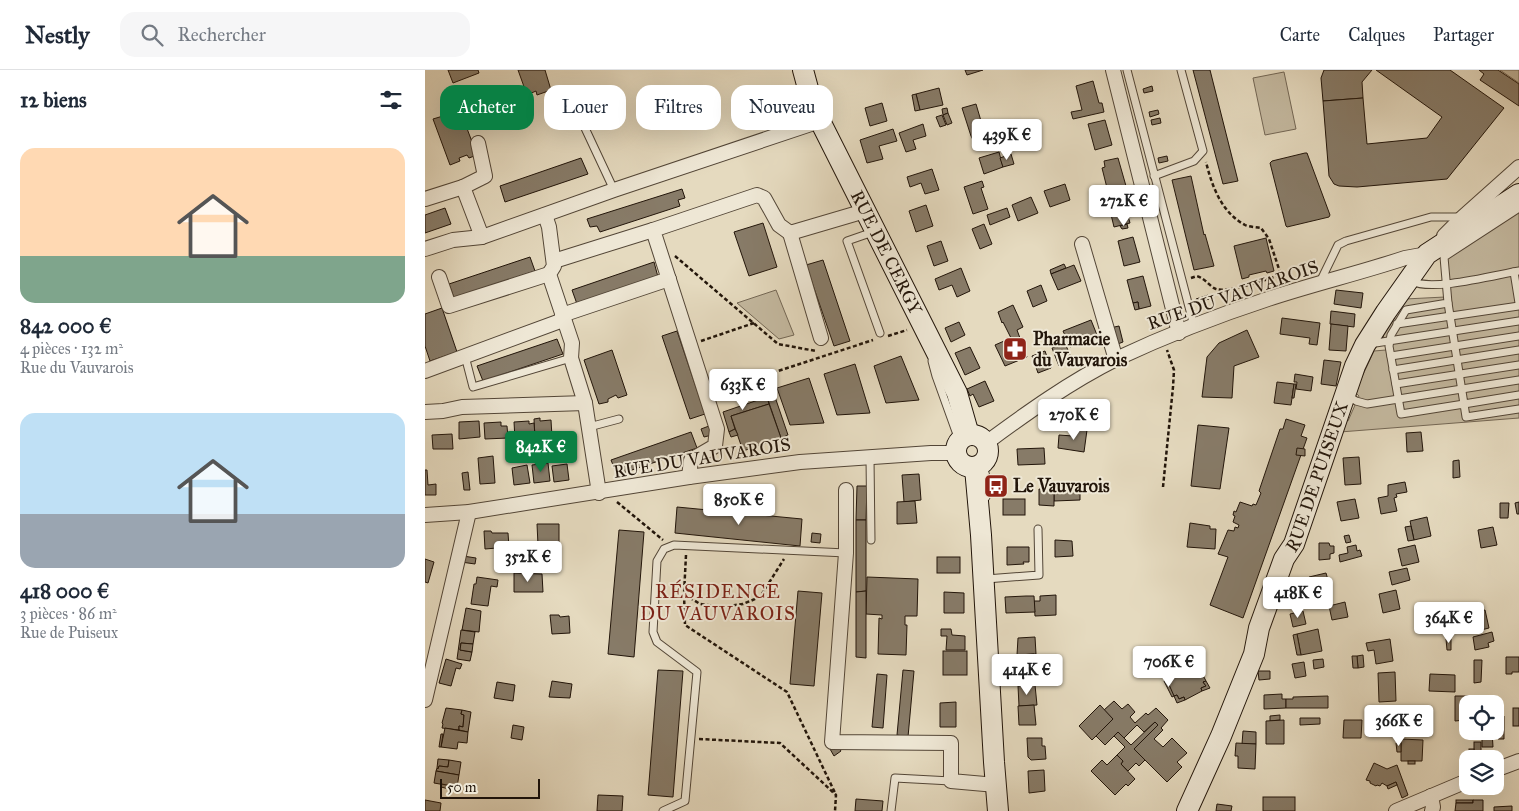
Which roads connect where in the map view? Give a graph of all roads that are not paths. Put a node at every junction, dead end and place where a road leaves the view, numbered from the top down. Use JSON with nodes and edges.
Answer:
{"nodes":[{"id":1,"x":803,"y":70,"type":"edge"},
{"id":2,"x":1113,"y":70,"type":"edge"},
{"id":3,"x":1128,"y":70,"type":"edge"},
{"id":4,"x":1181,"y":70,"type":"edge"},
{"id":5,"x":807,"y":85,"type":"edge"},
{"id":6,"x":586,"y":130,"type":"edge"},
{"id":7,"x":793,"y":130,"type":"edge"},
{"id":8,"x":825,"y":130,"type":"edge"},
{"id":9,"x":478,"y":143,"type":"dead end"},
{"id":10,"x":1519,"y":167,"type":"edge"},
{"id":11,"x":1154,"y":176,"type":"junction"},
{"id":12,"x":463,"y":187,"type":"junction"},
{"id":13,"x":614,"y":190,"type":"junction"},
{"id":14,"x":1519,"y":194,"type":"edge"},
{"id":15,"x":425,"y":199,"type":"edge"},
{"id":16,"x":1519,"y":208,"type":"edge"},
{"id":17,"x":865,"y":210,"type":"junction"},
{"id":18,"x":545,"y":214,"type":"junction"},
{"id":19,"x":1463,"y":216,"type":"junction"},
{"id":20,"x":876,"y":231,"type":"junction"},
{"id":21,"x":790,"y":233,"type":"junction"},
{"id":22,"x":655,"y":235,"type":"junction"},
{"id":23,"x":482,"y":237,"type":"junction"},
{"id":24,"x":1082,"y":244,"type":"dead end"},
{"id":25,"x":425,"y":249,"type":"edge"},
{"id":26,"x":1427,"y":254,"type":"junction"},
{"id":27,"x":551,"y":267,"type":"junction"},
{"id":28,"x":1517,"y":271,"type":"edge"},
{"id":29,"x":439,"y":277,"type":"dead end"},
{"id":30,"x":669,"y":279,"type":"junction"},
{"id":31,"x":1409,"y":279,"type":"junction"},
{"id":32,"x":1319,"y":284,"type":"junction"},
{"id":33,"x":1447,"y":284,"type":"junction"},
{"id":34,"x":1448,"y":303,"type":"junction"},
{"id":35,"x":1519,"y":304,"type":"edge"},
{"id":36,"x":1450,"y":316,"type":"junction"},
{"id":37,"x":562,"y":317,"type":"junction"},
{"id":38,"x":1519,"y":321,"type":"edge"},
{"id":39,"x":1397,"y":324,"type":"junction"},
{"id":40,"x":1194,"y":326,"type":"junction"},
{"id":41,"x":1179,"y":332,"type":"junction"},
{"id":42,"x":1452,"y":332,"type":"junction"},
{"id":43,"x":882,"y":335,"type":"road end"},
{"id":44,"x":1519,"y":336,"type":"edge"},
{"id":45,"x":821,"y":338,"type":"dead end"},
{"id":46,"x":1390,"y":341,"type":"junction"},
{"id":47,"x":1365,"y":345,"type":"junction"},
{"id":48,"x":1455,"y":346,"type":"junction"},
{"id":49,"x":1519,"y":350,"type":"edge"},
{"id":50,"x":465,"y":356,"type":"junction"},
{"id":51,"x":1391,"y":356,"type":"junction"},
{"id":52,"x":571,"y":358,"type":"junction"},
{"id":53,"x":1116,"y":360,"type":"junction"},
{"id":54,"x":1457,"y":360,"type":"junction"},
{"id":55,"x":1519,"y":365,"type":"edge"},
{"id":56,"x":1393,"y":370,"type":"junction"},
{"id":57,"x":425,"y":371,"type":"edge"},
{"id":58,"x":1459,"y":374,"type":"junction"},
{"id":59,"x":1519,"y":380,"type":"edge"},
{"id":60,"x":1396,"y":384,"type":"junction"},
{"id":61,"x":1461,"y":389,"type":"junction"},
{"id":62,"x":1345,"y":394,"type":"junction"},
{"id":63,"x":1519,"y":396,"type":"edge"},
{"id":64,"x":1398,"y":399,"type":"junction"},
{"id":65,"x":585,"y":403,"type":"junction"},
{"id":66,"x":1464,"y":404,"type":"junction"},
{"id":67,"x":1519,"y":409,"type":"edge"},
{"id":68,"x":425,"y":412,"type":"edge"},
{"id":69,"x":619,"y":419,"type":"dead end"},
{"id":70,"x":589,"y":427,"type":"junction"},
{"id":71,"x":968,"y":443,"type":"junction"},
{"id":72,"x":870,"y":458,"type":"junction"},
{"id":73,"x":979,"y":466,"type":"junction"},
{"id":74,"x":689,"y":477,"type":"junction"},
{"id":75,"x":845,"y":490,"type":"dead end"},
{"id":76,"x":601,"y":492,"type":"junction"},
{"id":77,"x":469,"y":512,"type":"junction"},
{"id":78,"x":425,"y":515,"type":"edge"},
{"id":79,"x":1038,"y":529,"type":"dead end"},
{"id":80,"x":871,"y":540,"type":"dead end"},
{"id":81,"x":846,"y":553,"type":"junction"},
{"id":82,"x":984,"y":579,"type":"junction"},
{"id":83,"x":425,"y":700,"type":"edge"},
{"id":84,"x":1519,"y":761,"type":"edge"},
{"id":85,"x":1504,"y":767,"type":"edge"},
{"id":86,"x":951,"y":780,"type":"junction"},
{"id":87,"x":1459,"y":784,"type":"edge"},
{"id":88,"x":997,"y":785,"type":"junction"},
{"id":89,"x":1431,"y":796,"type":"junction"},
{"id":90,"x":663,"y":811,"type":"edge"},
{"id":91,"x":891,"y":811,"type":"edge"},
{"id":92,"x":998,"y":811,"type":"edge"},
{"id":93,"x":1187,"y":811,"type":"edge"},
{"id":94,"x":1396,"y":811,"type":"edge"},
{"id":95,"x":1432,"y":811,"type":"edge"}],
"edges":[{"from":1,"to":5,"type":"street","name":"RUE DE CERGY"},
{"from":2,"to":41,"type":"street"},
{"from":3,"to":11,"type":"lane"},
{"from":4,"to":11,"type":"lane"},
{"from":6,"to":13,"type":"lane"},
{"from":7,"to":13,"type":"street"},
{"from":8,"to":17,"type":"street","name":"RUE DE CERGY"},
{"from":9,"to":12,"type":"street"},
{"from":10,"to":19,"type":"street"},
{"from":11,"to":40,"type":"lane"},
{"from":12,"to":15,"type":"street"},
{"from":12,"to":23,"type":"street"},
{"from":13,"to":18,"type":"street"},
{"from":14,"to":26,"type":"street","name":"RUE DE PUISEUX"},
{"from":16,"to":33,"type":"lane"},
{"from":17,"to":20,"type":"street","name":"RUE DE CERGY"},
{"from":17,"to":21,"type":"street"},
{"from":18,"to":23,"type":"street"},
{"from":18,"to":27,"type":"street"},
{"from":19,"to":26,"type":"street"},
{"from":19,"to":32,"type":"lane"},
{"from":20,"to":43,"type":"lane"},
{"from":20,"to":71,"type":"street","name":"RUE DE CERGY"},
{"from":21,"to":22,"type":"street"},
{"from":21,"to":45,"type":"street"},
{"from":22,"to":27,"type":"street"},
{"from":22,"to":30,"type":"street"},
{"from":23,"to":25,"type":"street"},
{"from":24,"to":53,"type":"street"},
{"from":26,"to":31,"type":"street","name":"RUE DE PUISEUX"},
{"from":26,"to":32,"type":"street","name":"RUE DU VAUVAROIS"},
{"from":27,"to":29,"type":"street"},
{"from":27,"to":37,"type":"street"},
{"from":28,"to":33,"type":"lane"},
{"from":28,"to":35,"type":"lane"},
{"from":30,"to":37,"type":"street"},
{"from":30,"to":74,"type":"street"},
{"from":31,"to":33,"type":"lane"},
{"from":31,"to":47,"type":"street","name":"RUE DE PUISEUX"},
{"from":32,"to":40,"type":"street","name":"RUE DU VAUVAROIS"},
{"from":33,"to":34,"type":"lane"},
{"from":34,"to":36,"type":"lane"},
{"from":34,"to":39,"type":"lane"},
{"from":35,"to":36,"type":"lane"},
{"from":36,"to":39,"type":"lane"},
{"from":36,"to":42,"type":"lane"},
{"from":37,"to":50,"type":"street"},
{"from":37,"to":52,"type":"street"},
{"from":38,"to":42,"type":"lane"},
{"from":39,"to":46,"type":"lane"},
{"from":40,"to":41,"type":"street","name":"RUE DU VAUVAROIS"},
{"from":41,"to":53,"type":"street","name":"RUE DU VAUVAROIS"},
{"from":42,"to":46,"type":"lane"},
{"from":42,"to":48,"type":"lane"},
{"from":44,"to":48,"type":"lane"},
{"from":46,"to":47,"type":"lane"},
{"from":46,"to":51,"type":"lane"},
{"from":47,"to":62,"type":"street","name":"RUE DE PUISEUX"},
{"from":48,"to":51,"type":"lane"},
{"from":48,"to":54,"type":"lane"},
{"from":49,"to":54,"type":"lane"},
{"from":50,"to":52,"type":"lane"},
{"from":50,"to":57,"type":"street"},
{"from":51,"to":56,"type":"lane"},
{"from":52,"to":65,"type":"street"},
{"from":53,"to":71,"type":"street","name":"RUE DU VAUVAROIS"},
{"from":54,"to":56,"type":"lane"},
{"from":54,"to":58,"type":"lane"},
{"from":55,"to":58,"type":"lane"},
{"from":56,"to":60,"type":"lane"},
{"from":58,"to":60,"type":"lane"},
{"from":58,"to":61,"type":"lane"},
{"from":59,"to":61,"type":"lane"},
{"from":60,"to":64,"type":"lane"},
{"from":61,"to":64,"type":"lane"},
{"from":61,"to":66,"type":"lane"},
{"from":62,"to":64,"type":"lane"},
{"from":62,"to":93,"type":"street","name":"RUE DE PUISEUX"},
{"from":63,"to":66,"type":"lane"},
{"from":64,"to":66,"type":"lane"},
{"from":65,"to":68,"type":"street"},
{"from":65,"to":70,"type":"street"},
{"from":66,"to":67,"type":"lane"},
{"from":69,"to":70,"type":"lane"},
{"from":70,"to":76,"type":"street"},
{"from":71,"to":72,"type":"street","name":"RUE DU VAUVAROIS"},
{"from":71,"to":73,"type":"street"},
{"from":71,"to":73,"type":"street"},
{"from":72,"to":74,"type":"street","name":"RUE DU VAUVAROIS"},
{"from":72,"to":80,"type":"lane"},
{"from":73,"to":82,"type":"street"},
{"from":74,"to":76,"type":"street","name":"RUE DU VAUVAROIS"},
{"from":75,"to":81,"type":"street"},
{"from":76,"to":77,"type":"street","name":"RUE DU VAUVAROIS"},
{"from":77,"to":78,"type":"street","name":"RUE DU VAUVAROIS"},
{"from":77,"to":83,"type":"street"},
{"from":79,"to":82,"type":"lane"},
{"from":81,"to":86,"type":"street"},
{"from":81,"to":90,"type":"lane"},
{"from":82,"to":88,"type":"street"},
{"from":84,"to":85,"type":"street"},
{"from":86,"to":88,"type":"street"},
{"from":86,"to":91,"type":"lane"},
{"from":87,"to":89,"type":"street"},
{"from":88,"to":92,"type":"street"},
{"from":89,"to":94,"type":"street"},
{"from":89,"to":95,"type":"street"}]}
